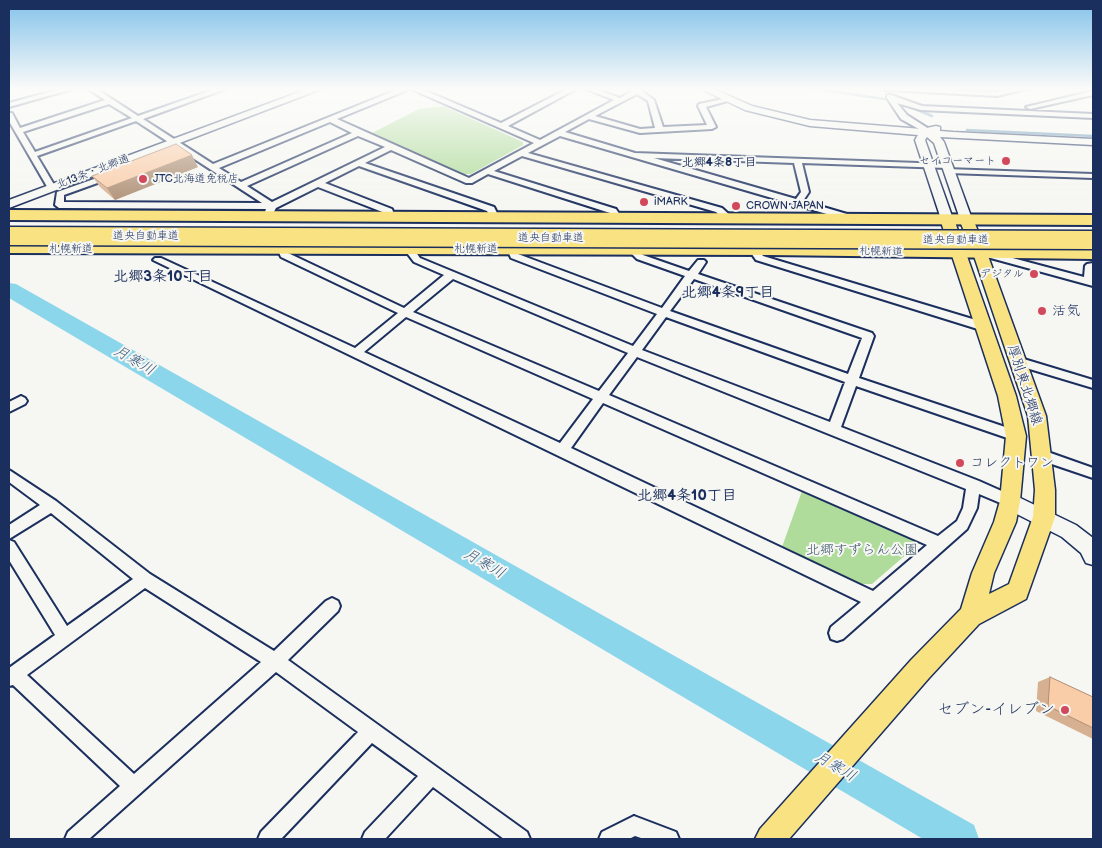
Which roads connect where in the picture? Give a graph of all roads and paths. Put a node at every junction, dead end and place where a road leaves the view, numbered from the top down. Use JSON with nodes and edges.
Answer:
{"nodes":[{"id":1,"x":17,"y":128,"type":"edge"},
{"id":2,"x":29,"y":128,"type":"edge"},
{"id":3,"x":111,"y":128,"type":"edge"},
{"id":4,"x":150,"y":128,"type":"edge"},
{"id":5,"x":220,"y":128,"type":"edge"},
{"id":6,"x":309,"y":128,"type":"edge"},
{"id":7,"x":347,"y":128,"type":"edge"},
{"id":8,"x":506,"y":128,"type":"edge"},
{"id":9,"x":569,"y":128,"type":"edge"},
{"id":10,"x":627,"y":128,"type":"edge"},
{"id":11,"x":659,"y":128,"type":"joint"},
{"id":12,"x":682,"y":128,"type":"edge"},
{"id":13,"x":853,"y":128,"type":"edge"},
{"id":14,"x":921,"y":128,"type":"edge"},
{"id":15,"x":940,"y":128,"type":"edge"},
{"id":16,"x":992,"y":128,"type":"edge"},
{"id":17,"x":19,"y":131,"type":"junction"},
{"id":18,"x":926,"y":131,"type":"junction"},
{"id":19,"x":1093,"y":131,"type":"edge"},
{"id":20,"x":358,"y":133,"type":"junction"},
{"id":21,"x":559,"y":133,"type":"junction"},
{"id":22,"x":1093,"y":142,"type":"edge"},
{"id":23,"x":541,"y":143,"type":"junction"},
{"id":24,"x":177,"y":145,"type":"junction"},
{"id":25,"x":392,"y":147,"type":"junction"},
{"id":26,"x":521,"y":153,"type":"junction"},
{"id":27,"x":634,"y":154,"type":"junction"},
{"id":28,"x":33,"y":155,"type":"junction"},
{"id":29,"x":798,"y":160,"type":"junction"},
{"id":30,"x":360,"y":164,"type":"junction"},
{"id":31,"x":928,"y":165,"type":"junction"},
{"id":32,"x":212,"y":168,"type":"junction"},
{"id":33,"x":948,"y":168,"type":"junction"},
{"id":34,"x":487,"y":171,"type":"junction"},
{"id":35,"x":1093,"y":176,"type":"edge"},
{"id":36,"x":319,"y":184,"type":"junction"},
{"id":37,"x":239,"y":186,"type":"junction"},
{"id":38,"x":52,"y":188,"type":"junction"},
{"id":39,"x":799,"y":201,"type":"junction"},
{"id":40,"x":9,"y":204,"type":"edge"},
{"id":41,"x":269,"y":211,"type":"junction"},
{"id":42,"x":9,"y":215,"type":"edge"},
{"id":43,"x":391,"y":217,"type":"junction"},
{"id":44,"x":495,"y":217,"type":"junction"},
{"id":45,"x":617,"y":218,"type":"junction"},
{"id":46,"x":728,"y":218,"type":"junction"},
{"id":47,"x":856,"y":219,"type":"junction"},
{"id":48,"x":947,"y":219,"type":"junction"},
{"id":49,"x":966,"y":219,"type":"junction"},
{"id":50,"x":1093,"y":220,"type":"edge"},
{"id":51,"x":9,"y":225,"type":"edge"},
{"id":52,"x":1093,"y":230,"type":"edge"},
{"id":53,"x":9,"y":236,"type":"edge"},
{"id":54,"x":1093,"y":240,"type":"edge"},
{"id":55,"x":9,"y":248,"type":"edge"},
{"id":56,"x":282,"y":248,"type":"junction"},
{"id":57,"x":410,"y":249,"type":"junction"},
{"id":58,"x":512,"y":249,"type":"junction"},
{"id":59,"x":633,"y":250,"type":"junction"},
{"id":60,"x":754,"y":250,"type":"junction"},
{"id":61,"x":980,"y":253,"type":"junction"},
{"id":62,"x":960,"y":254,"type":"junction"},
{"id":63,"x":1093,"y":254,"type":"edge"},
{"id":64,"x":158,"y":260,"type":"dead end"},
{"id":65,"x":701,"y":262,"type":"dead end"},
{"id":66,"x":1093,"y":266,"type":"edge"},
{"id":67,"x":452,"y":274,"type":"junction"},
{"id":68,"x":691,"y":275,"type":"junction"},
{"id":69,"x":1091,"y":283,"type":"edge"},
{"id":70,"x":404,"y":312,"type":"junction"},
{"id":71,"x":663,"y":312,"type":"junction"},
{"id":72,"x":984,"y":328,"type":"junction"},
{"id":73,"x":634,"y":351,"type":"junction"},
{"id":74,"x":355,"y":354,"type":"junction"},
{"id":75,"x":1017,"y":360,"type":"junction"},
{"id":76,"x":852,"y":380,"type":"junction"},
{"id":77,"x":1093,"y":384,"type":"edge"},
{"id":78,"x":601,"y":396,"type":"junction"},
{"id":79,"x":21,"y":401,"type":"dead end"},
{"id":80,"x":9,"y":407,"type":"edge"},
{"id":81,"x":834,"y":429,"type":"junction"},
{"id":82,"x":1016,"y":436,"type":"junction"},
{"id":83,"x":562,"y":450,"type":"junction"},
{"id":84,"x":1042,"y":455,"type":"junction"},
{"id":85,"x":1093,"y":473,"type":"edge"},
{"id":86,"x":9,"y":475,"type":"edge"},
{"id":87,"x":974,"y":485,"type":"junction"},
{"id":88,"x":1010,"y":501,"type":"junction"},
{"id":89,"x":51,"y":505,"type":"junction"},
{"id":90,"x":1044,"y":516,"type":"junction"},
{"id":91,"x":9,"y":533,"type":"edge"},
{"id":92,"x":939,"y":543,"type":"junction"},
{"id":93,"x":9,"y":547,"type":"edge"},
{"id":94,"x":1092,"y":549,"type":"edge"},
{"id":95,"x":145,"y":579,"type":"junction"},
{"id":96,"x":874,"y":600,"type":"junction"},
{"id":97,"x":332,"y":606,"type":"dead end"},
{"id":98,"x":971,"y":616,"type":"junction"},
{"id":99,"x":837,"y":633,"type":"dead end"},
{"id":100,"x":65,"y":637,"type":"junction"},
{"id":101,"x":275,"y":661,"type":"junction"},
{"id":102,"x":11,"y":676,"type":"edge"},
{"id":103,"x":371,"y":731,"type":"junction"},
{"id":104,"x":432,"y":775,"type":"junction"},
{"id":105,"x":134,"y":787,"type":"junction"},
{"id":106,"x":75,"y":839,"type":"edge"},
{"id":107,"x":268,"y":839,"type":"edge"},
{"id":108,"x":372,"y":839,"type":"edge"},
{"id":109,"x":520,"y":839,"type":"edge"},
{"id":110,"x":610,"y":839,"type":"edge"},
{"id":111,"x":669,"y":839,"type":"edge"},
{"id":112,"x":770,"y":839,"type":"edge"}],
"edges":[{"from":1,"to":17,"type":"street"},
{"from":2,"to":17,"type":"street"},
{"from":3,"to":28,"type":"street"},
{"from":4,"to":24,"type":"street"},
{"from":5,"to":24,"type":"street","name":"北13条・北郷通"},
{"from":6,"to":32,"type":"street"},
{"from":7,"to":20,"type":"street"},
{"from":8,"to":23,"type":"street"},
{"from":9,"to":21,"type":"street"},
{"from":10,"to":11,"type":"street"},
{"from":11,"to":12,"type":"street"},
{"from":13,"to":18,"type":"street"},
{"from":14,"to":18,"type":"street"},
{"from":15,"to":18,"type":"street"},
{"from":16,"to":19,"type":"street"},
{"from":17,"to":28,"type":"street"},
{"from":18,"to":22,"type":"street"},
{"from":18,"to":31,"type":"street"},
{"from":18,"to":33,"type":"street"},
{"from":20,"to":25,"type":"street"},
{"from":20,"to":37,"type":"street"},
{"from":21,"to":23,"type":"street"},
{"from":21,"to":27,"type":"street"},
{"from":23,"to":26,"type":"street"},
{"from":24,"to":32,"type":"street"},
{"from":24,"to":38,"type":"street","name":"北13条・北郷通"},
{"from":24,"to":41,"type":"street"},
{"from":25,"to":30,"type":"street"},
{"from":25,"to":34,"type":"street"},
{"from":26,"to":34,"type":"street"},
{"from":26,"to":46,"type":"street"},
{"from":27,"to":29,"type":"street"},
{"from":27,"to":39,"type":"street"},
{"from":28,"to":38,"type":"street"},
{"from":29,"to":31,"type":"street"},
{"from":29,"to":39,"type":"street"},
{"from":30,"to":36,"type":"street"},
{"from":30,"to":44,"type":"street"},
{"from":31,"to":33,"type":"street"},
{"from":31,"to":48,"type":"street"},
{"from":32,"to":37,"type":"street"},
{"from":33,"to":35,"type":"street"},
{"from":33,"to":49,"type":"street"},
{"from":34,"to":45,"type":"street"},
{"from":36,"to":41,"type":"street"},
{"from":36,"to":43,"type":"street"},
{"from":37,"to":41,"type":"street"},
{"from":38,"to":40,"type":"street","name":"北13条・北郷通"},
{"from":39,"to":47,"type":"street"},
{"from":41,"to":42,"type":"highway"},
{"from":41,"to":43,"type":"highway"},
{"from":43,"to":44,"type":"highway"},
{"from":44,"to":45,"type":"highway"},
{"from":45,"to":46,"type":"highway"},
{"from":46,"to":47,"type":"highway"},
{"from":47,"to":48,"type":"highway"},
{"from":48,"to":49,"type":"highway"},
{"from":48,"to":62,"type":"main road","name":"厚別東北郷線"},
{"from":49,"to":50,"type":"highway"},
{"from":49,"to":61,"type":"main road","name":"厚別東北郷線"},
{"from":51,"to":52,"type":"highway","name":"道央自動車道"},
{"from":53,"to":54,"type":"highway","name":"道央自動車道","bridge":true},
{"from":55,"to":56,"type":"highway","name":"札幌新道"},
{"from":56,"to":57,"type":"highway","name":"札幌新道"},
{"from":56,"to":70,"type":"street"},
{"from":57,"to":58,"type":"highway","name":"札幌新道"},
{"from":57,"to":67,"type":"street"},
{"from":58,"to":59,"type":"highway","name":"札幌新道"},
{"from":58,"to":71,"type":"street"},
{"from":59,"to":60,"type":"highway","name":"札幌新道"},
{"from":59,"to":68,"type":"street"},
{"from":60,"to":62,"type":"highway","name":"札幌新道"},
{"from":60,"to":72,"type":"street"},
{"from":61,"to":62,"type":"highway","name":"札幌新道"},
{"from":61,"to":63,"type":"highway","name":"札幌新道"},
{"from":61,"to":69,"type":"street"},
{"from":61,"to":75,"type":"main road","name":"厚別東北郷線"},
{"from":62,"to":72,"type":"main road","name":"厚別東北郷線"},
{"from":64,"to":74,"type":"street"},
{"from":65,"to":68,"type":"street"},
{"from":66,"to":69,"type":"street"},
{"from":67,"to":70,"type":"street"},
{"from":67,"to":73,"type":"street"},
{"from":68,"to":71,"type":"street"},
{"from":68,"to":76,"type":"street"},
{"from":70,"to":74,"type":"street"},
{"from":70,"to":78,"type":"street"},
{"from":71,"to":73,"type":"street"},
{"from":71,"to":76,"type":"street"},
{"from":72,"to":82,"type":"main road","name":"厚別東北郷線"},
{"from":73,"to":78,"type":"street"},
{"from":73,"to":81,"type":"street"},
{"from":74,"to":83,"type":"street"},
{"from":75,"to":77,"type":"street"},
{"from":75,"to":84,"type":"main road","name":"厚別東北郷線"},
{"from":76,"to":81,"type":"street"},
{"from":76,"to":82,"type":"street"},
{"from":78,"to":83,"type":"street"},
{"from":78,"to":92,"type":"street"},
{"from":79,"to":80,"type":"street"},
{"from":81,"to":87,"type":"street"},
{"from":82,"to":88,"type":"main road","name":"厚別東北郷線"},
{"from":83,"to":96,"type":"street"},
{"from":84,"to":85,"type":"street"},
{"from":84,"to":90,"type":"main road","name":"厚別東北郷線"},
{"from":86,"to":89,"type":"street"},
{"from":87,"to":88,"type":"street"},
{"from":87,"to":92,"type":"street"},
{"from":88,"to":90,"type":"street"},
{"from":88,"to":98,"type":"main road","name":"厚別東北郷線"},
{"from":89,"to":91,"type":"street"},
{"from":89,"to":95,"type":"street"},
{"from":90,"to":94,"type":"street"},
{"from":90,"to":98,"type":"main road","name":"厚別東北郷線"},
{"from":92,"to":96,"type":"street"},
{"from":93,"to":100,"type":"street"},
{"from":95,"to":100,"type":"street"},
{"from":95,"to":101,"type":"street"},
{"from":96,"to":99,"type":"street"},
{"from":97,"to":101,"type":"street"},
{"from":98,"to":112,"type":"main road","name":"厚別東北郷線"},
{"from":100,"to":102,"type":"street"},
{"from":101,"to":103,"type":"street"},
{"from":101,"to":105,"type":"street"},
{"from":102,"to":105,"type":"street"},
{"from":103,"to":104,"type":"street"},
{"from":103,"to":107,"type":"street"},
{"from":104,"to":108,"type":"street"},
{"from":104,"to":109,"type":"street"},
{"from":105,"to":106,"type":"street"},
{"from":110,"to":111,"type":"street"}]}
